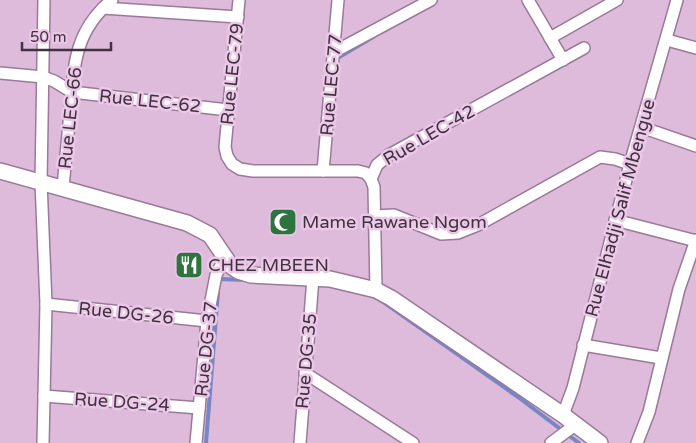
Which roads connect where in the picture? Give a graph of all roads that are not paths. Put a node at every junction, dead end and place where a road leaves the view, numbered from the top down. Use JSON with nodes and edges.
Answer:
{"nodes":[{"id":1,"x":44,"y":0,"type":"edge"},
{"id":2,"x":239,"y":0,"type":"edge"},
{"id":3,"x":338,"y":0,"type":"edge"},
{"id":4,"x":430,"y":0,"type":"edge"},
{"id":5,"x":528,"y":0,"type":"edge"},
{"id":6,"x":617,"y":0,"type":"edge"},
{"id":7,"x":678,"y":0,"type":"edge"},
{"id":8,"x":108,"y":4,"type":"edge"},
{"id":9,"x":238,"y":17,"type":"junction"},
{"id":10,"x":550,"y":38,"type":"junction"},
{"id":11,"x":667,"y":40,"type":"junction"},
{"id":12,"x":584,"y":48,"type":"dead end"},
{"id":13,"x":696,"y":48,"type":"edge"},
{"id":14,"x":334,"y":52,"type":"junction"},
{"id":15,"x":563,"y":60,"type":"junction"},
{"id":16,"x":0,"y":73,"type":"edge"},
{"id":17,"x":43,"y":77,"type":"junction"},
{"id":18,"x":72,"y":92,"type":"junction"},
{"id":19,"x":228,"y":110,"type":"junction"},
{"id":20,"x":641,"y":127,"type":"junction"},
{"id":21,"x":696,"y":146,"type":"edge"},
{"id":22,"x":225,"y":147,"type":"joint"},
{"id":23,"x":630,"y":164,"type":"junction"},
{"id":24,"x":0,"y":171,"type":"edge"},
{"id":25,"x":323,"y":171,"type":"junction"},
{"id":26,"x":371,"y":179,"type":"junction"},
{"id":27,"x":41,"y":182,"type":"junction"},
{"id":28,"x":63,"y":188,"type":"junction"},
{"id":29,"x":375,"y":216,"type":"junction"},
{"id":30,"x":615,"y":220,"type":"junction"},
{"id":31,"x":696,"y":241,"type":"edge"},
{"id":32,"x":225,"y":257,"type":"junction"},
{"id":33,"x":313,"y":278,"type":"junction"},
{"id":34,"x":376,"y":290,"type":"junction"},
{"id":35,"x":46,"y":304,"type":"junction"},
{"id":36,"x":207,"y":321,"type":"junction"},
{"id":37,"x":583,"y":345,"type":"junction"},
{"id":38,"x":661,"y":358,"type":"junction"},
{"id":39,"x":305,"y":372,"type":"junction"},
{"id":40,"x":44,"y":396,"type":"junction"},
{"id":41,"x":199,"y":408,"type":"junction"},
{"id":42,"x":569,"y":420,"type":"junction"},
{"id":43,"x":399,"y":440,"type":"edge"},
{"id":44,"x":43,"y":443,"type":"edge"},
{"id":45,"x":196,"y":443,"type":"edge"},
{"id":46,"x":300,"y":443,"type":"edge"},
{"id":47,"x":413,"y":443,"type":"edge"},
{"id":48,"x":551,"y":443,"type":"edge"},
{"id":49,"x":600,"y":443,"type":"edge"},
{"id":50,"x":637,"y":443,"type":"edge"}],
"edges":[{"from":1,"to":17,"type":"street"},
{"from":2,"to":9,"type":"street","name":"Rue LEC-79"},
{"from":3,"to":14,"type":"street","name":"Rue LEC-77"},
{"from":4,"to":14,"type":"street"},
{"from":5,"to":10,"type":"street"},
{"from":6,"to":10,"type":"street"},
{"from":7,"to":11,"type":"street","name":"Rue Elhadji Salif Mbengue"},
{"from":8,"to":9,"type":"street"},
{"from":8,"to":18,"type":"street","name":"Rue LEC-66"},
{"from":9,"to":19,"type":"street","name":"Rue LEC-79"},
{"from":10,"to":15,"type":"street"},
{"from":11,"to":13,"type":"street"},
{"from":11,"to":20,"type":"street","name":"Rue Elhadji Salif Mbengue"},
{"from":12,"to":15,"type":"street","name":"Rue LEC-42"},
{"from":14,"to":25,"type":"street","name":"Rue LEC-77"},
{"from":15,"to":26,"type":"street","name":"Rue LEC-42"},
{"from":16,"to":17,"type":"street"},
{"from":17,"to":18,"type":"street"},
{"from":17,"to":27,"type":"street"},
{"from":18,"to":19,"type":"street","name":"Rue LEC-62"},
{"from":18,"to":28,"type":"street","name":"Rue LEC-66"},
{"from":19,"to":22,"type":"street","name":"Rue LEC-79"},
{"from":20,"to":21,"type":"street"},
{"from":20,"to":23,"type":"street","name":"Rue Elhadji Salif Mbengue"},
{"from":22,"to":25,"type":"street","name":"Rue LEC-42"},
{"from":23,"to":29,"type":"street"},
{"from":23,"to":30,"type":"street","name":"Rue Elhadji Salif Mbengue"},
{"from":24,"to":27,"type":"street"},
{"from":25,"to":26,"type":"street","name":"Rue LEC-42"},
{"from":26,"to":29,"type":"street"},
{"from":27,"to":28,"type":"street"},
{"from":27,"to":35,"type":"street"},
{"from":28,"to":32,"type":"street"},
{"from":29,"to":34,"type":"street"},
{"from":30,"to":31,"type":"street"},
{"from":30,"to":37,"type":"street","name":"Rue Elhadji Salif Mbengue"},
{"from":31,"to":38,"type":"street"},
{"from":32,"to":33,"type":"street"},
{"from":32,"to":36,"type":"street","name":"Rue DG-37"},
{"from":33,"to":34,"type":"street"},
{"from":33,"to":39,"type":"street","name":"Rue DG-35"},
{"from":34,"to":42,"type":"street"},
{"from":35,"to":36,"type":"street","name":"Rue DG-26"},
{"from":35,"to":40,"type":"street"},
{"from":36,"to":41,"type":"street","name":"Rue DG-37"},
{"from":37,"to":38,"type":"street"},
{"from":37,"to":42,"type":"street","name":"Rue Elhadji Salif Mbengue"},
{"from":38,"to":50,"type":"street"},
{"from":39,"to":43,"type":"street"},
{"from":39,"to":46,"type":"street","name":"Rue DG-35"},
{"from":40,"to":41,"type":"street","name":"Rue DG-24"},
{"from":40,"to":44,"type":"street"},
{"from":41,"to":45,"type":"street","name":"Rue DG-37"},
{"from":42,"to":48,"type":"street"},
{"from":42,"to":49,"type":"street"},
{"from":43,"to":47,"type":"street"}]}
